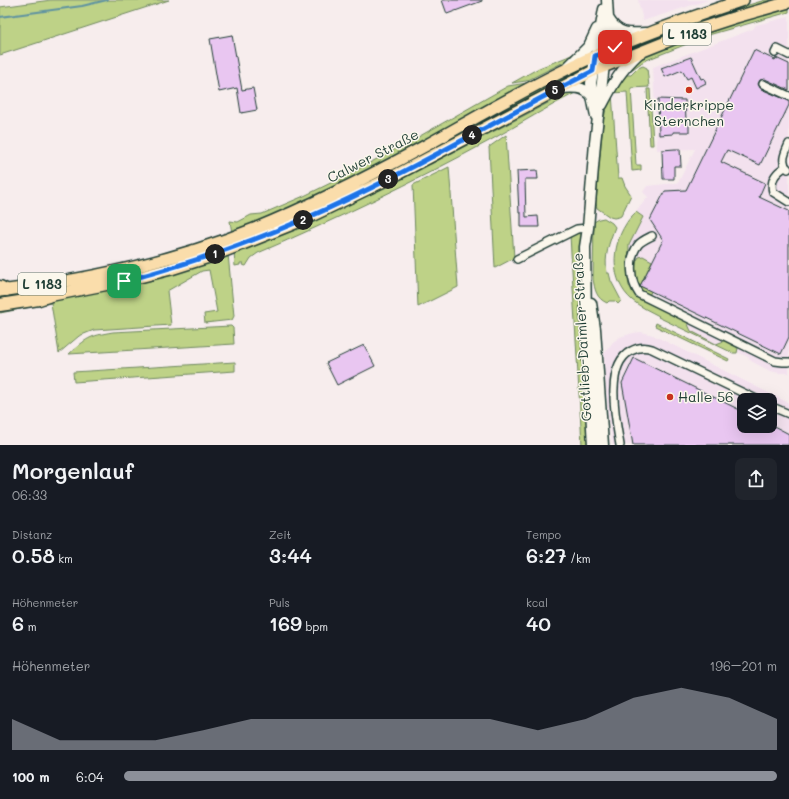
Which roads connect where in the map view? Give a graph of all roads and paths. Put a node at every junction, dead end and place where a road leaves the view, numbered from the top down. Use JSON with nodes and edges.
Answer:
{"nodes":[{"id":1,"x":606,"y":0,"type":"edge"},
{"id":2,"x":743,"y":0,"type":"edge"},
{"id":3,"x":789,"y":2,"type":"edge"},
{"id":4,"x":605,"y":20,"type":"junction"},
{"id":5,"x":652,"y":33,"type":"junction"},
{"id":6,"x":642,"y":51,"type":"junction"},
{"id":7,"x":601,"y":53,"type":"junction"},
{"id":8,"x":774,"y":54,"type":"dead end"},
{"id":9,"x":789,"y":54,"type":"edge"},
{"id":10,"x":604,"y":66,"type":"junction"},
{"id":11,"x":566,"y":70,"type":"junction"},
{"id":12,"x":593,"y":71,"type":"junction"},
{"id":13,"x":764,"y":84,"type":"dead end"},
{"id":14,"x":558,"y":88,"type":"junction"},
{"id":15,"x":592,"y":96,"type":"junction"},
{"id":16,"x":789,"y":96,"type":"edge"},
{"id":17,"x":600,"y":110,"type":"junction"},
{"id":18,"x":597,"y":126,"type":"junction"},
{"id":19,"x":789,"y":144,"type":"edge"},
{"id":20,"x":787,"y":169,"type":"edge"},
{"id":21,"x":789,"y":202,"type":"edge"},
{"id":22,"x":588,"y":228,"type":"junction"},
{"id":23,"x":652,"y":236,"type":"dead end"},
{"id":24,"x":517,"y":259,"type":"dead end"},
{"id":25,"x":2,"y":289,"type":"edge"},
{"id":26,"x":48,"y":296,"type":"junction"},
{"id":27,"x":0,"y":301,"type":"edge"},
{"id":28,"x":0,"y":305,"type":"edge"},
{"id":29,"x":789,"y":362,"type":"edge"},
{"id":30,"x":744,"y":393,"type":"edge"},
{"id":31,"x":777,"y":409,"type":"edge"},
{"id":32,"x":789,"y":414,"type":"edge"},
{"id":33,"x":593,"y":445,"type":"edge"},
{"id":34,"x":603,"y":445,"type":"edge"},
{"id":35,"x":620,"y":445,"type":"edge"}],
"edges":[{"from":1,"to":4,"type":"main road","name":"Gottlieb-Daimler-Straße"},
{"from":2,"to":5,"type":"main road","name":"Calwer Straße","number":"L 1183"},
{"from":3,"to":6,"type":"main road","name":"Calwer Straße","number":"L 1183"},
{"from":4,"to":5,"type":"main road"},
{"from":4,"to":7,"type":"main road","name":"Gottlieb-Daimler-Straße"},
{"from":4,"to":11,"type":"main road"},
{"from":5,"to":7,"type":"main road","name":"Calwer Straße","number":"L 1183"},
{"from":6,"to":10,"type":"main road","name":"Calwer Straße","number":"L 1183"},
{"from":6,"to":17,"type":"main road"},
{"from":7,"to":10,"type":"main road","name":"Gottlieb-Daimler-Straße"},
{"from":7,"to":11,"type":"main road","name":"Calwer Straße","number":"L 1183"},
{"from":7,"to":12,"type":"main road","name":"Gottlieb-Daimler-Straße"},
{"from":8,"to":9,"type":"street"},
{"from":10,"to":12,"type":"main road","name":"Calwer Straße","number":"L 1183"},
{"from":10,"to":17,"type":"main road","name":"Gottlieb-Daimler-Straße"},
{"from":11,"to":25,"type":"main road","name":"Calwer Straße","number":"L 1183"},
{"from":12,"to":14,"type":"main road","name":"Calwer Straße","number":"L 1183"},
{"from":12,"to":15,"type":"main road","name":"Gottlieb-Daimler-Straße"},
{"from":13,"to":16,"type":"street"},
{"from":14,"to":15,"type":"main road"},
{"from":14,"to":26,"type":"main road","name":"Calwer Straße","number":"L 1183"},
{"from":15,"to":18,"type":"main road","name":"Gottlieb-Daimler-Straße"},
{"from":17,"to":18,"type":"main road","name":"Gottlieb-Daimler-Straße"},
{"from":18,"to":22,"type":"main road","name":"Gottlieb-Daimler-Straße"},
{"from":19,"to":20,"type":"street"},
{"from":20,"to":21,"type":"street"},
{"from":22,"to":24,"type":"street"},
{"from":22,"to":33,"type":"main road","name":"Gottlieb-Daimler-Straße"},
{"from":22,"to":34,"type":"main road","name":"Gottlieb-Daimler-Straße"},
{"from":23,"to":29,"type":"street"},
{"from":26,"to":27,"type":"main road","name":"Calwer Straße","number":"L 1183"},
{"from":26,"to":28,"type":"highway"},
{"from":30,"to":35,"type":"street"},
{"from":31,"to":32,"type":"street"}]}
